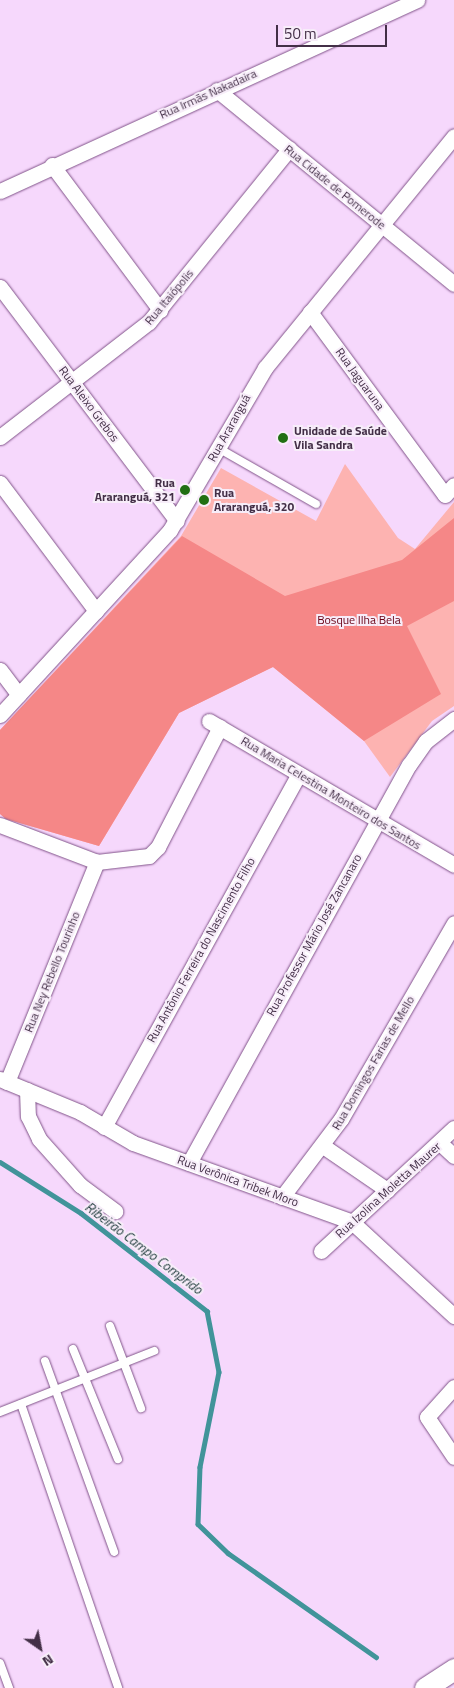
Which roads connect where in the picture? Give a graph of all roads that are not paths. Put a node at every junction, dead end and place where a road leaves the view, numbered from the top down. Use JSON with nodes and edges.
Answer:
{"nodes":[{"id":1,"x":417,"y":0,"type":"edge"},
{"id":2,"x":217,"y":90,"type":"junction"},
{"id":3,"x":454,"y":136,"type":"edge"},
{"id":4,"x":289,"y":149,"type":"junction"},
{"id":5,"x":52,"y":165,"type":"junction"},
{"id":6,"x":0,"y":191,"type":"edge"},
{"id":7,"x":381,"y":224,"type":"junction"},
{"id":8,"x":454,"y":284,"type":"edge"},
{"id":9,"x":0,"y":287,"type":"edge"},
{"id":10,"x":160,"y":310,"type":"junction"},
{"id":11,"x":310,"y":312,"type":"junction"},
{"id":12,"x":72,"y":382,"type":"junction"},
{"id":13,"x":0,"y":437,"type":"edge"},
{"id":14,"x":218,"y":448,"type":"junction"},
{"id":15,"x":0,"y":483,"type":"edge"},
{"id":16,"x":450,"y":490,"type":"edge"},
{"id":17,"x":316,"y":504,"type":"dead end"},
{"id":18,"x":177,"y":521,"type":"junction"},
{"id":19,"x":96,"y":611,"type":"junction"},
{"id":20,"x":0,"y":670,"type":"edge"},
{"id":21,"x":19,"y":695,"type":"junction"},
{"id":22,"x":0,"y":715,"type":"edge"},
{"id":23,"x":454,"y":719,"type":"edge"},
{"id":24,"x":299,"y":774,"type":"junction"},
{"id":25,"x":378,"y":820,"type":"junction"},
{"id":26,"x":0,"y":825,"type":"edge"},
{"id":27,"x":97,"y":862,"type":"junction"},
{"id":28,"x":454,"y":865,"type":"edge"},
{"id":29,"x":454,"y":923,"type":"edge"},
{"id":30,"x":4,"y":1081,"type":"edge"},
{"id":31,"x":27,"y":1090,"type":"junction"},
{"id":32,"x":104,"y":1127,"type":"junction"},
{"id":33,"x":454,"y":1128,"type":"edge"},
{"id":34,"x":440,"y":1143,"type":"junction"},
{"id":35,"x":323,"y":1146,"type":"junction"},
{"id":36,"x":454,"y":1156,"type":"edge"},
{"id":37,"x":189,"y":1163,"type":"junction"},
{"id":38,"x":387,"y":1190,"type":"junction"},
{"id":39,"x":282,"y":1197,"type":"junction"},
{"id":40,"x":115,"y":1211,"type":"dead end"},
{"id":41,"x":352,"y":1222,"type":"junction"},
{"id":42,"x":321,"y":1251,"type":"dead end"},
{"id":43,"x":454,"y":1316,"type":"edge"},
{"id":44,"x":110,"y":1326,"type":"dead end"},
{"id":45,"x":73,"y":1348,"type":"dead end"},
{"id":46,"x":154,"y":1351,"type":"dead end"},
{"id":47,"x":45,"y":1361,"type":"dead end"},
{"id":48,"x":125,"y":1363,"type":"junction"},
{"id":49,"x":86,"y":1379,"type":"junction"},
{"id":50,"x":454,"y":1387,"type":"edge"},
{"id":51,"x":56,"y":1390,"type":"junction"},
{"id":52,"x":21,"y":1404,"type":"junction"},
{"id":53,"x":141,"y":1408,"type":"dead end"},
{"id":54,"x":0,"y":1412,"type":"edge"},
{"id":55,"x":454,"y":1457,"type":"edge"},
{"id":56,"x":118,"y":1459,"type":"dead end"},
{"id":57,"x":114,"y":1552,"type":"dead end"},
{"id":58,"x":0,"y":1663,"type":"edge"},
{"id":59,"x":454,"y":1669,"type":"edge"},
{"id":60,"x":9,"y":1688,"type":"edge"},
{"id":61,"x":118,"y":1688,"type":"edge"},
{"id":62,"x":425,"y":1688,"type":"edge"}],
"edges":[{"from":1,"to":2,"type":"street","name":"Rua Irmãs Nakadaira"},
{"from":2,"to":4,"type":"street","name":"Rua Cidade de Pomerode"},
{"from":2,"to":5,"type":"street","name":"Rua Irmãs Nakadaira"},
{"from":3,"to":7,"type":"street","name":"Rua Araranguá"},
{"from":4,"to":7,"type":"street","name":"Rua Cidade de Pomerode"},
{"from":4,"to":10,"type":"street","name":"Rua Itaiópolis"},
{"from":5,"to":6,"type":"street","name":"Rua Irmãs Nakadaira"},
{"from":5,"to":10,"type":"street"},
{"from":7,"to":8,"type":"street","name":"Rua Cidade de Pomerode"},
{"from":7,"to":11,"type":"street","name":"Rua Araranguá"},
{"from":9,"to":12,"type":"street","name":"Rua Aleixo Grebos"},
{"from":10,"to":12,"type":"street","name":"Rua Itaiópolis"},
{"from":11,"to":14,"type":"street","name":"Rua Araranguá"},
{"from":11,"to":16,"type":"street","name":"Rua Jaguaruna"},
{"from":12,"to":13,"type":"street","name":"Rua Itaiópolis"},
{"from":12,"to":18,"type":"street","name":"Rua Aleixo Grebos"},
{"from":14,"to":17,"type":"lane"},
{"from":14,"to":18,"type":"street","name":"Rua Araranguá"},
{"from":15,"to":19,"type":"street"},
{"from":18,"to":19,"type":"street","name":"Rua Araranguá"},
{"from":19,"to":21,"type":"street","name":"Rua Araranguá"},
{"from":20,"to":21,"type":"street"},
{"from":21,"to":22,"type":"street","name":"Rua Araranguá"},
{"from":23,"to":25,"type":"street","name":"Rua Professor Mário José Zancanaro"},
{"from":24,"to":25,"type":"street","name":"Rua Maria Celestina Monteiro dos Santos"},
{"from":24,"to":27,"type":"street","name":"Rua Maria Celestina Monteiro dos Santos"},
{"from":24,"to":32,"type":"street","name":"Rua Antônio Ferreira do Nascimento Filho"},
{"from":25,"to":28,"type":"street","name":"Rua Maria Celestina Monteiro dos Santos"},
{"from":25,"to":37,"type":"street","name":"Rua Professor Mário José Zancanaro"},
{"from":26,"to":27,"type":"street"},
{"from":27,"to":30,"type":"street","name":"Rua Ney Rebello Tourinho"},
{"from":29,"to":35,"type":"street","name":"Rua Domingos Farias de Mello"},
{"from":30,"to":31,"type":"street","name":"Rua Verônica Tribek Moro"},
{"from":31,"to":32,"type":"street","name":"Rua Verônica Tribek Moro"},
{"from":31,"to":40,"type":"street"},
{"from":32,"to":37,"type":"street","name":"Rua Verônica Tribek Moro"},
{"from":33,"to":34,"type":"street","name":"Rua Izolina Moletta Maurer"},
{"from":34,"to":36,"type":"street"},
{"from":34,"to":38,"type":"street","name":"Rua Izolina Moletta Maurer"},
{"from":35,"to":38,"type":"street"},
{"from":35,"to":39,"type":"street","name":"Rua Domingos Farias de Mello"},
{"from":37,"to":39,"type":"street","name":"Rua Verônica Tribek Moro"},
{"from":38,"to":41,"type":"street","name":"Rua Izolina Moletta Maurer"},
{"from":39,"to":41,"type":"street","name":"Rua Verônica Tribek Moro"},
{"from":41,"to":42,"type":"street","name":"Rua Izolina Moletta Maurer"},
{"from":41,"to":43,"type":"street","name":"Rua Verônica Tribek Moro"},
{"from":44,"to":48,"type":"lane"},
{"from":45,"to":49,"type":"lane"},
{"from":46,"to":48,"type":"lane"},
{"from":47,"to":51,"type":"lane"},
{"from":48,"to":49,"type":"lane"},
{"from":48,"to":53,"type":"lane"},
{"from":49,"to":51,"type":"lane"},
{"from":49,"to":56,"type":"lane"},
{"from":50,"to":55,"type":"street"},
{"from":51,"to":52,"type":"lane"},
{"from":51,"to":57,"type":"lane"},
{"from":52,"to":54,"type":"lane"},
{"from":52,"to":61,"type":"lane"},
{"from":58,"to":60,"type":"lane"},
{"from":59,"to":62,"type":"main road"}]}
